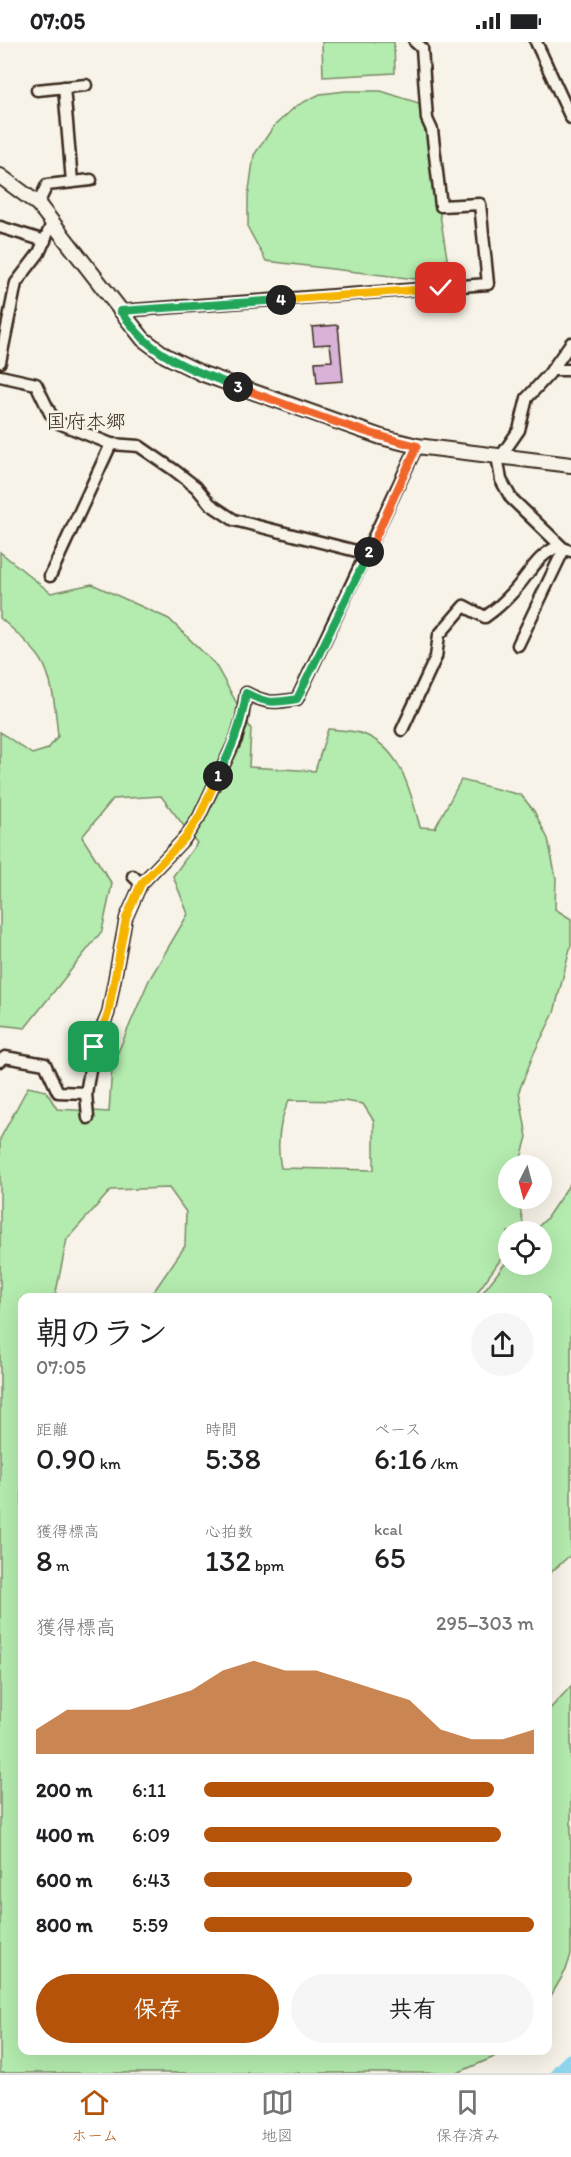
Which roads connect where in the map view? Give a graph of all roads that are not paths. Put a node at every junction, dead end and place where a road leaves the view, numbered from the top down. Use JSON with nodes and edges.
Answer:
{"nodes":[{"id":1,"x":415,"y":42,"type":"edge"},
{"id":2,"x":536,"y":42,"type":"edge"},
{"id":3,"x":87,"y":85,"type":"dead end"},
{"id":4,"x":63,"y":87,"type":"junction"},
{"id":5,"x":37,"y":90,"type":"dead end"},
{"id":6,"x":571,"y":118,"type":"edge"},
{"id":7,"x":0,"y":176,"type":"edge"},
{"id":8,"x":91,"y":180,"type":"dead end"},
{"id":9,"x":72,"y":182,"type":"junction"},
{"id":10,"x":38,"y":204,"type":"junction"},
{"id":11,"x":53,"y":221,"type":"junction"},
{"id":12,"x":0,"y":227,"type":"edge"},
{"id":13,"x":45,"y":241,"type":"junction"},
{"id":14,"x":120,"y":311,"type":"junction"},
{"id":15,"x":571,"y":343,"type":"edge"},
{"id":16,"x":2,"y":344,"type":"edge"},
{"id":17,"x":0,"y":362,"type":"edge"},
{"id":18,"x":552,"y":370,"type":"junction"},
{"id":19,"x":571,"y":370,"type":"edge"},
{"id":20,"x":0,"y":376,"type":"edge"},
{"id":21,"x":111,"y":444,"type":"junction"},
{"id":22,"x":417,"y":446,"type":"junction"},
{"id":23,"x":499,"y":455,"type":"junction"},
{"id":24,"x":571,"y":465,"type":"edge"},
{"id":25,"x":565,"y":549,"type":"edge"},
{"id":26,"x":368,"y":554,"type":"junction"},
{"id":27,"x":50,"y":576,"type":"dead end"},
{"id":28,"x":518,"y":645,"type":"dead end"},
{"id":29,"x":402,"y":730,"type":"dead end"},
{"id":30,"x":0,"y":1061,"type":"edge"},
{"id":31,"x":86,"y":1093,"type":"junction"},
{"id":32,"x":88,"y":1118,"type":"dead end"}],
"edges":[{"from":1,"to":14,"type":"street"},
{"from":2,"to":6,"type":"street"},
{"from":3,"to":4,"type":"street"},
{"from":4,"to":5,"type":"street"},
{"from":4,"to":9,"type":"street"},
{"from":7,"to":10,"type":"street"},
{"from":8,"to":9,"type":"street"},
{"from":9,"to":10,"type":"street"},
{"from":10,"to":11,"type":"street"},
{"from":11,"to":13,"type":"street"},
{"from":11,"to":14,"type":"street"},
{"from":12,"to":13,"type":"street"},
{"from":13,"to":16,"type":"street"},
{"from":14,"to":22,"type":"street"},
{"from":15,"to":18,"type":"street"},
{"from":16,"to":17,"type":"street"},
{"from":18,"to":19,"type":"street"},
{"from":18,"to":23,"type":"street"},
{"from":20,"to":21,"type":"street"},
{"from":21,"to":26,"type":"street"},
{"from":21,"to":27,"type":"street"},
{"from":22,"to":23,"type":"street"},
{"from":22,"to":26,"type":"street"},
{"from":23,"to":24,"type":"street"},
{"from":23,"to":25,"type":"street"},
{"from":25,"to":28,"type":"street"},
{"from":25,"to":29,"type":"street"},
{"from":26,"to":31,"type":"street"},
{"from":30,"to":31,"type":"street"},
{"from":31,"to":32,"type":"street"}]}
